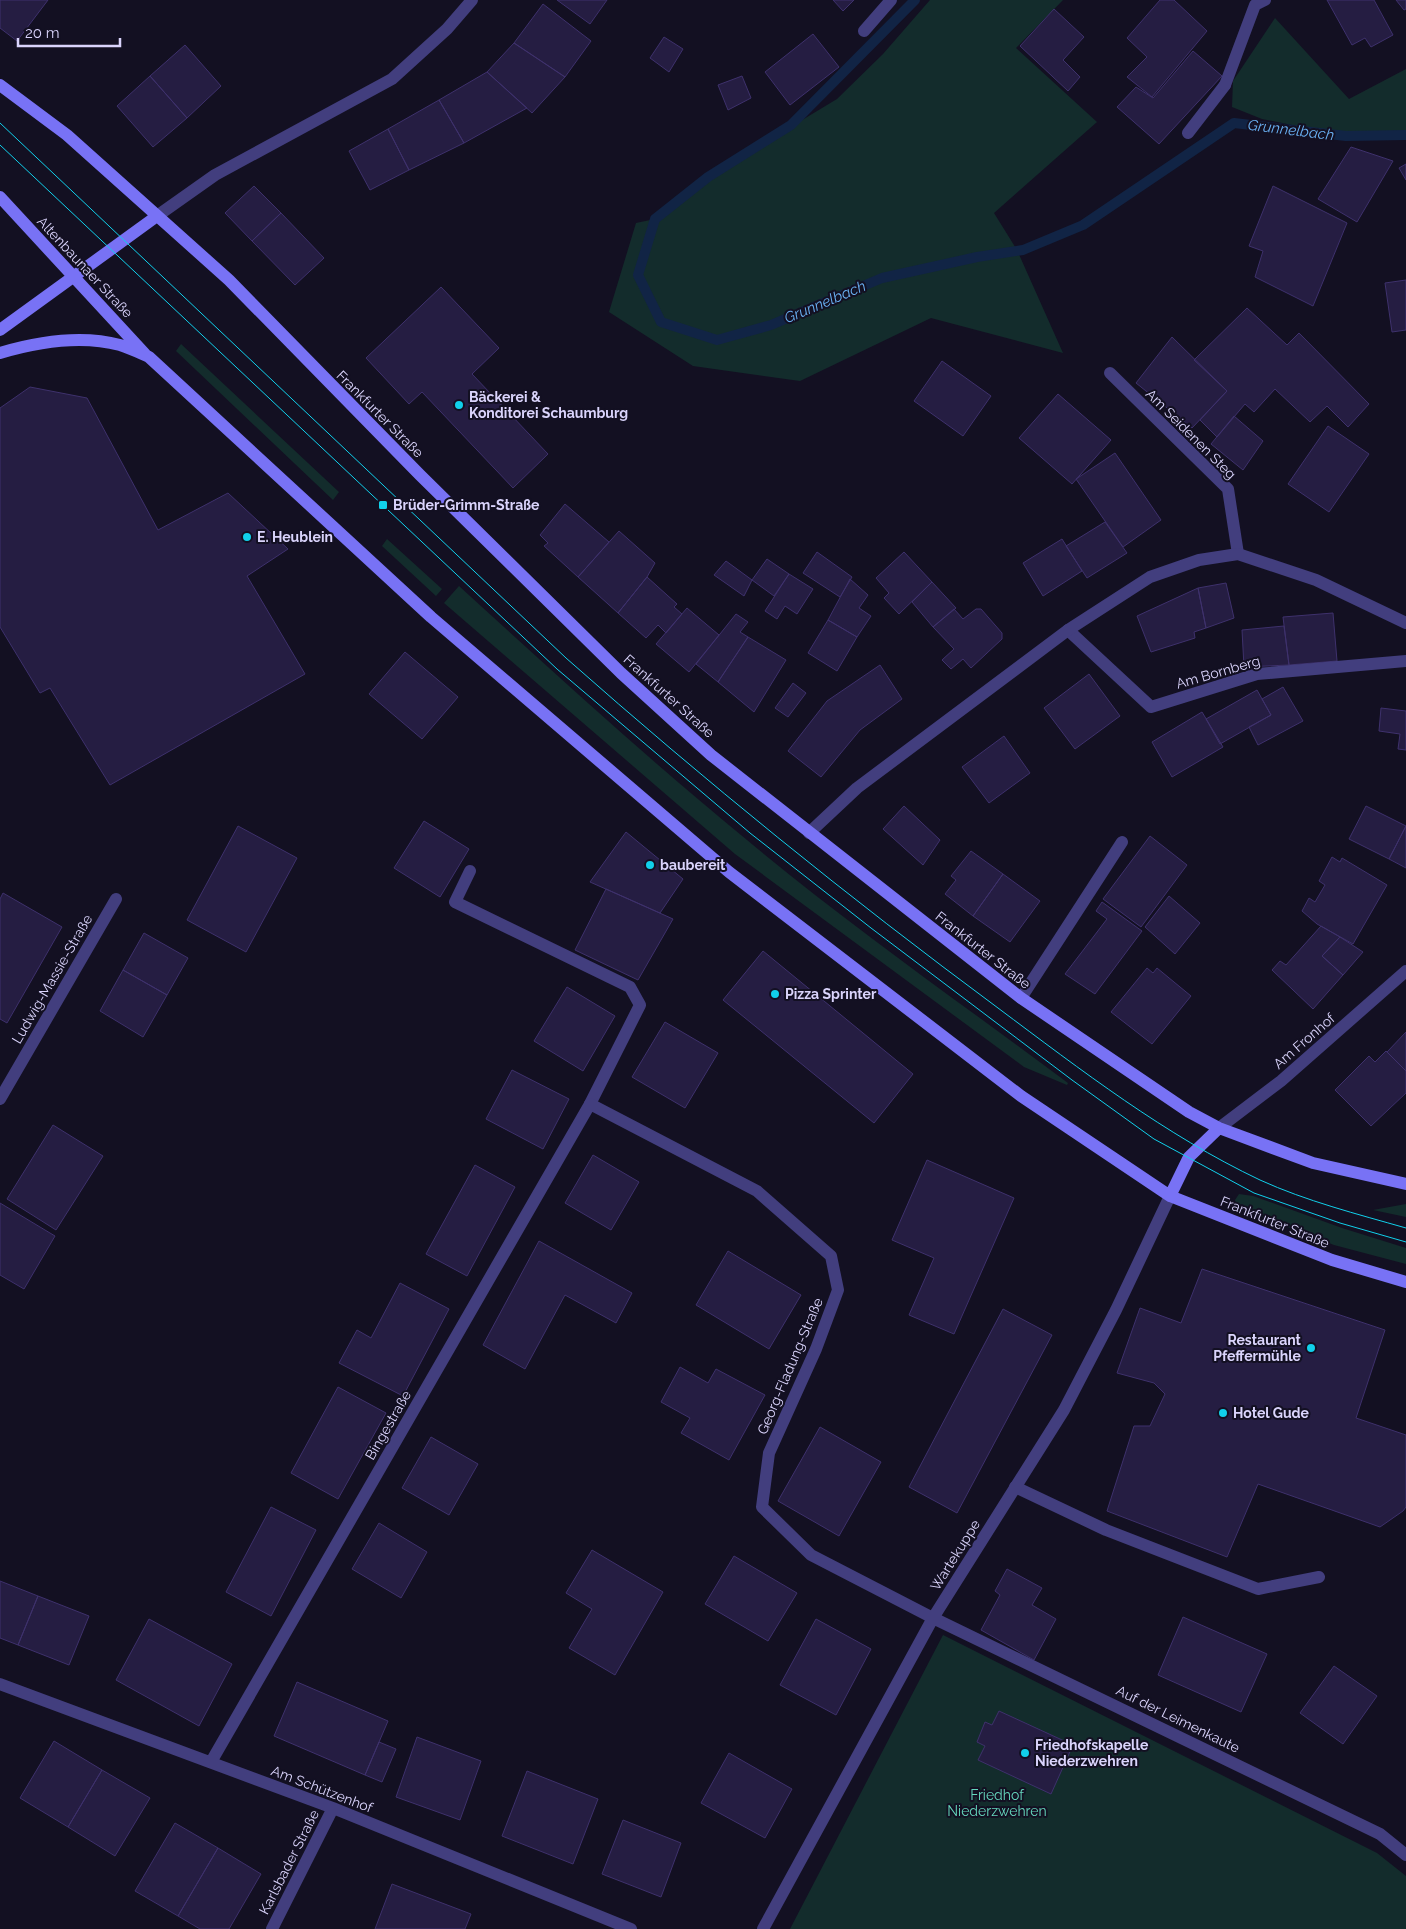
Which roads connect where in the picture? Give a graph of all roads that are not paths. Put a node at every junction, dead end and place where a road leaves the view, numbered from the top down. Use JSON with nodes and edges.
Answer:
{"nodes":[{"id":1,"x":472,"y":0,"type":"edge"},
{"id":2,"x":891,"y":0,"type":"edge"},
{"id":3,"x":1257,"y":2,"type":"edge"},
{"id":4,"x":864,"y":31,"type":"dead end"},
{"id":5,"x":0,"y":85,"type":"edge"},
{"id":6,"x":1188,"y":133,"type":"dead end"},
{"id":7,"x":0,"y":197,"type":"edge"},
{"id":8,"x":157,"y":216,"type":"junction"},
{"id":9,"x":74,"y":276,"type":"junction"},
{"id":10,"x":0,"y":330,"type":"edge"},
{"id":11,"x":0,"y":353,"type":"edge"},
{"id":12,"x":149,"y":357,"type":"junction"},
{"id":13,"x":1110,"y":373,"type":"dead end"},
{"id":14,"x":1238,"y":554,"type":"junction"},
{"id":15,"x":1406,"y":623,"type":"edge"},
{"id":16,"x":1068,"y":630,"type":"junction"},
{"id":17,"x":1406,"y":660,"type":"edge"},
{"id":18,"x":809,"y":833,"type":"junction"},
{"id":19,"x":1122,"y":842,"type":"dead end"},
{"id":20,"x":470,"y":871,"type":"dead end"},
{"id":21,"x":116,"y":899,"type":"dead end"},
{"id":22,"x":1406,"y":971,"type":"edge"},
{"id":23,"x":1021,"y":998,"type":"junction"},
{"id":24,"x":0,"y":1099,"type":"edge"},
{"id":25,"x":590,"y":1104,"type":"junction"},
{"id":26,"x":1219,"y":1128,"type":"junction"},
{"id":27,"x":1406,"y":1184,"type":"edge"},
{"id":28,"x":1170,"y":1196,"type":"junction"},
{"id":29,"x":1406,"y":1282,"type":"edge"},
{"id":30,"x":1015,"y":1487,"type":"junction"},
{"id":31,"x":1319,"y":1577,"type":"dead end"},
{"id":32,"x":934,"y":1618,"type":"junction"},
{"id":33,"x":0,"y":1684,"type":"edge"},
{"id":34,"x":211,"y":1762,"type":"junction"},
{"id":35,"x":333,"y":1808,"type":"junction"},
{"id":36,"x":1406,"y":1855,"type":"edge"},
{"id":37,"x":272,"y":1929,"type":"edge"},
{"id":38,"x":631,"y":1929,"type":"edge"},
{"id":39,"x":764,"y":1929,"type":"edge"}],
"edges":[{"from":1,"to":8,"type":"street"},
{"from":2,"to":4,"type":"street"},
{"from":3,"to":6,"type":"street"},
{"from":5,"to":8,"type":"main road"},
{"from":7,"to":9,"type":"main road","name":"Altenbaunaer Straße"},
{"from":8,"to":9,"type":"main road"},
{"from":8,"to":18,"type":"main road","name":"Frankfurter Straße"},
{"from":9,"to":10,"type":"main road"},
{"from":9,"to":12,"type":"main road","name":"Altenbaunaer Straße"},
{"from":11,"to":12,"type":"main road","name":"Frankfurter Straße"},
{"from":12,"to":28,"type":"main road","name":"Frankfurter Straße"},
{"from":13,"to":14,"type":"street","name":"Am Seidenen Steg"},
{"from":14,"to":15,"type":"street"},
{"from":14,"to":16,"type":"street"},
{"from":16,"to":17,"type":"street","name":"Am Bornberg"},
{"from":16,"to":18,"type":"street"},
{"from":18,"to":23,"type":"main road","name":"Frankfurter Straße"},
{"from":19,"to":23,"type":"street"},
{"from":20,"to":25,"type":"street","name":"Bingestraße"},
{"from":21,"to":24,"type":"street","name":"Ludwig-Massie-Straße"},
{"from":22,"to":26,"type":"street","name":"Am Fronhof"},
{"from":23,"to":26,"type":"main road","name":"Frankfurter Straße"},
{"from":25,"to":32,"type":"street","name":"Georg-Fladung-Straße"},
{"from":25,"to":34,"type":"street","name":"Bingestraße"},
{"from":26,"to":27,"type":"main road","name":"Frankfurter Straße"},
{"from":26,"to":28,"type":"main road"},
{"from":28,"to":29,"type":"main road","name":"Frankfurter Straße"},
{"from":28,"to":30,"type":"street","name":"Wartekuppe"},
{"from":30,"to":31,"type":"street"},
{"from":30,"to":32,"type":"street","name":"Wartekuppe"},
{"from":32,"to":36,"type":"street","name":"Auf der Leimenkaute"},
{"from":32,"to":39,"type":"street","name":"Wartekuppe"},
{"from":33,"to":34,"type":"street","name":"Am Schützenhof"},
{"from":34,"to":35,"type":"street","name":"Am Schützenhof"},
{"from":35,"to":37,"type":"street","name":"Karlsbader Straße"},
{"from":35,"to":38,"type":"street","name":"Am Schützenhof"}]}
